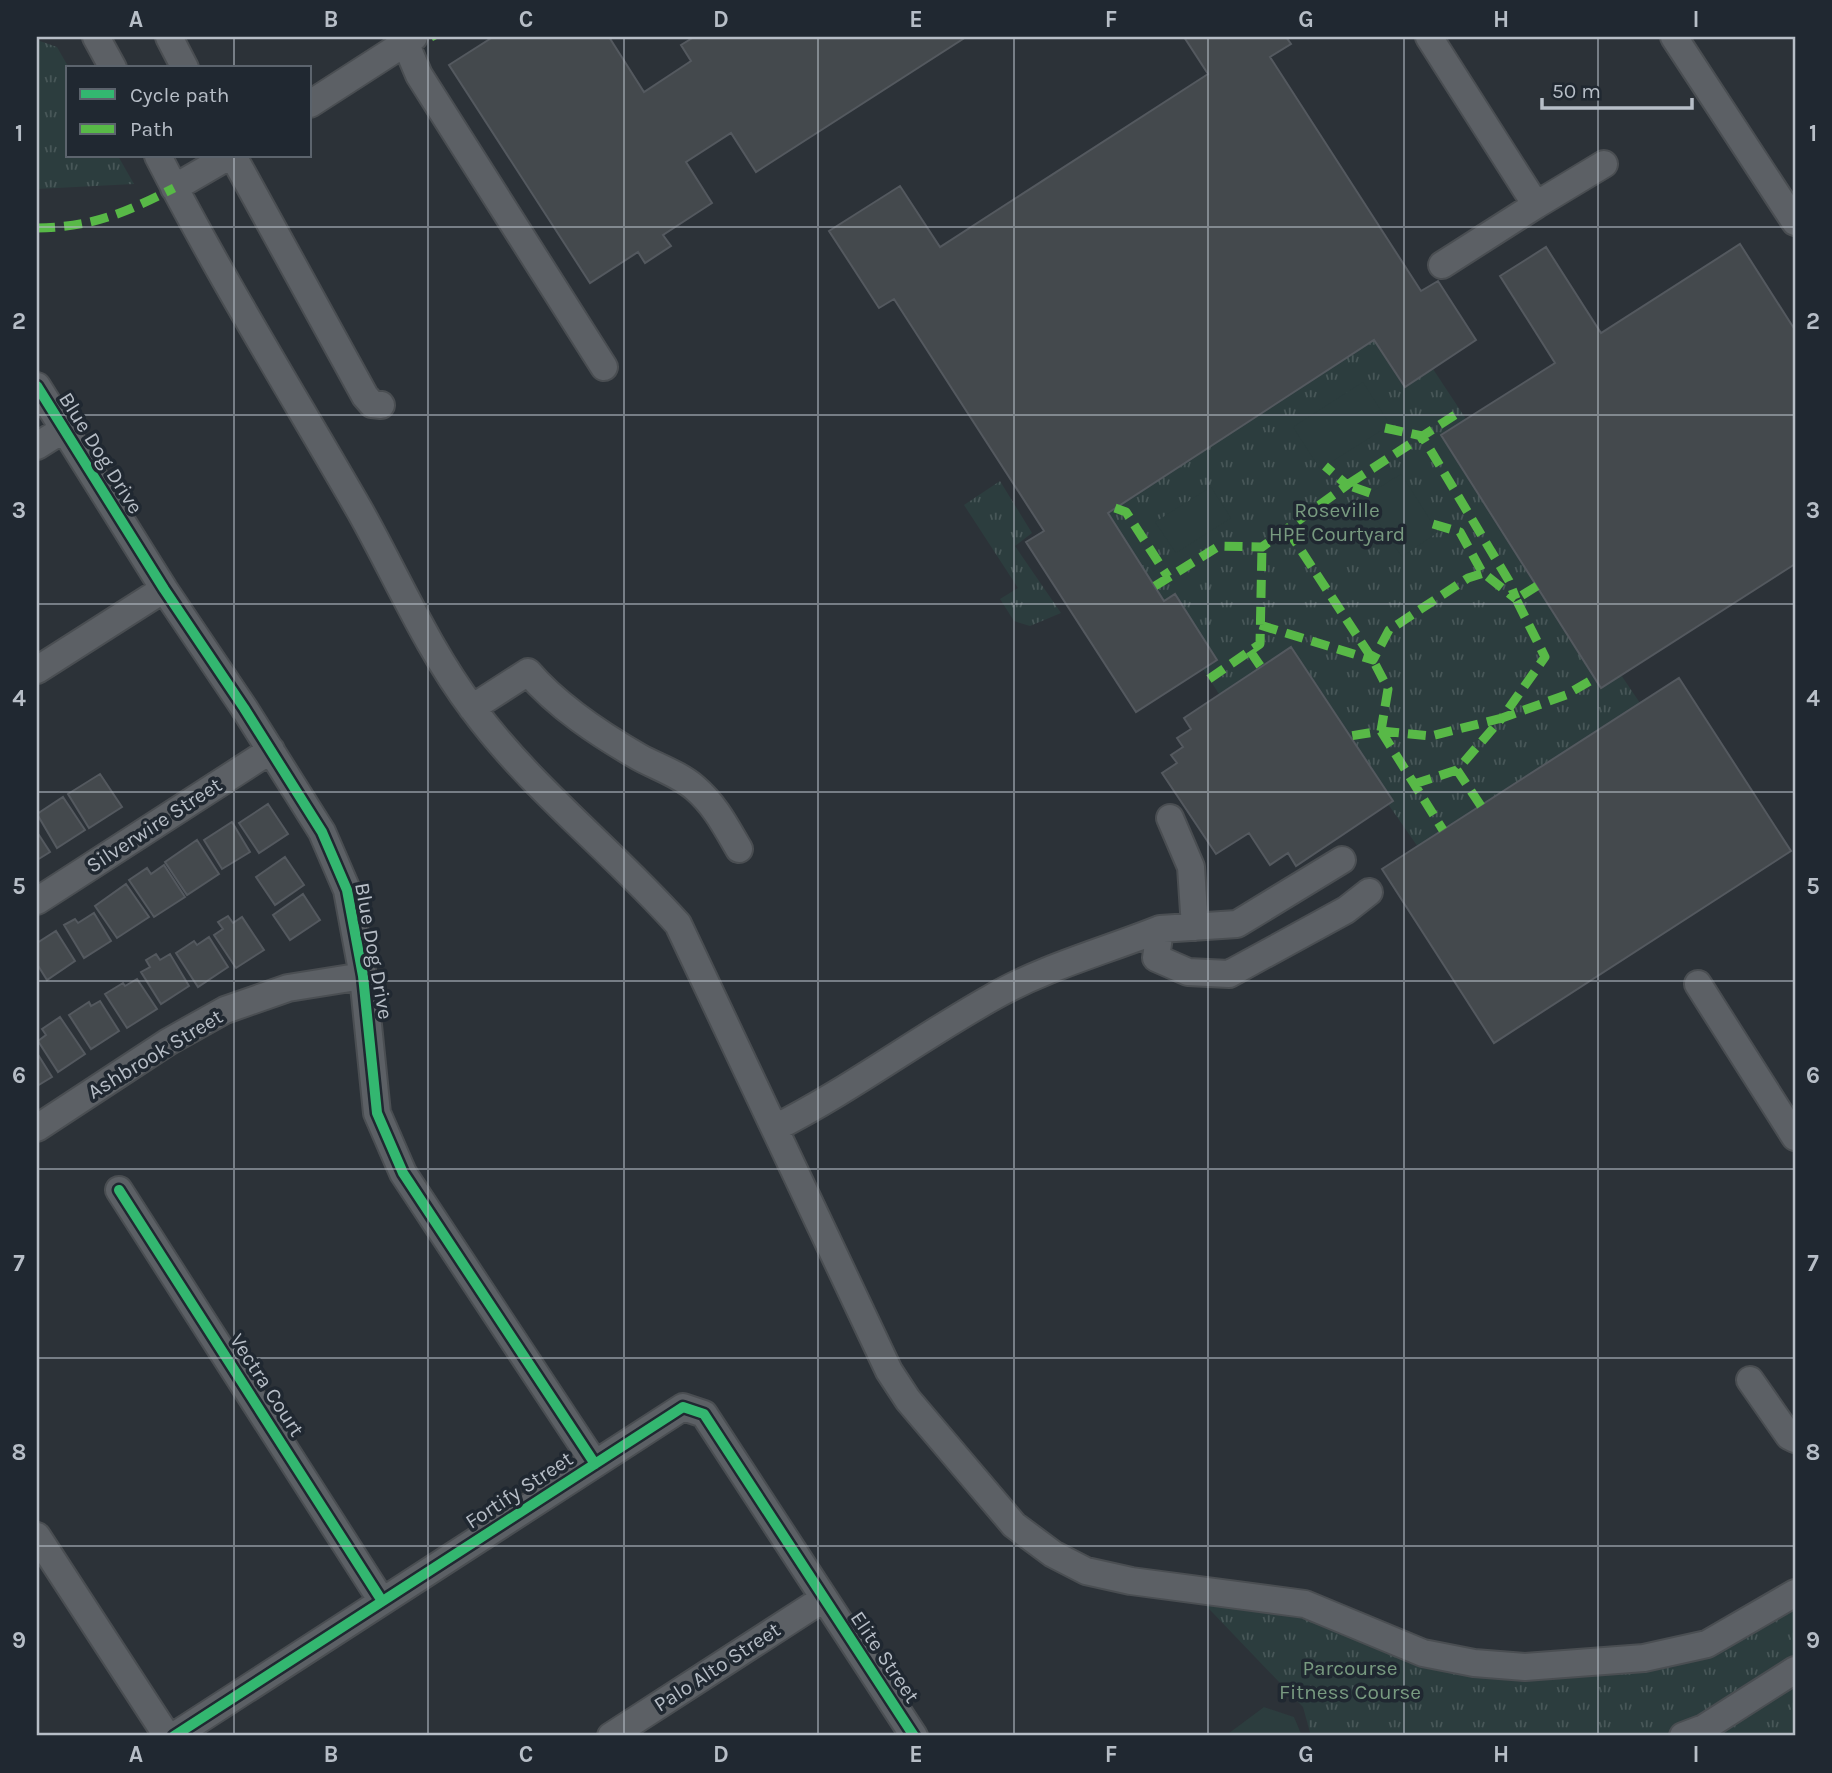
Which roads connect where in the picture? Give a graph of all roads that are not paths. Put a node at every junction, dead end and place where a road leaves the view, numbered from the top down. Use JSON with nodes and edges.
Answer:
{"nodes":[{"id":1,"x":97,"y":37,"type":"edge"},
{"id":2,"x":169,"y":37,"type":"edge"},
{"id":3,"x":1429,"y":37,"type":"edge"},
{"id":4,"x":1674,"y":37,"type":"edge"},
{"id":5,"x":409,"y":39,"type":"edge"},
{"id":6,"x":112,"y":66,"type":"edge"},
{"id":7,"x":184,"y":66,"type":"edge"},
{"id":8,"x":312,"y":103,"type":"edge"},
{"id":9,"x":159,"y":158,"type":"edge"},
{"id":10,"x":227,"y":158,"type":"edge"},
{"id":11,"x":232,"y":158,"type":"edge"},
{"id":12,"x":1604,"y":164,"type":"dead end"},
{"id":13,"x":174,"y":188,"type":"junction"},
{"id":14,"x":1536,"y":205,"type":"junction"},
{"id":15,"x":1795,"y":222,"type":"edge"},
{"id":16,"x":1442,"y":265,"type":"dead end"},
{"id":17,"x":604,"y":367,"type":"dead end"},
{"id":18,"x":37,"y":386,"type":"edge"},
{"id":19,"x":381,"y":405,"type":"dead end"},
{"id":20,"x":64,"y":429,"type":"junction"},
{"id":21,"x":37,"y":446,"type":"edge"},
{"id":22,"x":164,"y":589,"type":"junction"},
{"id":23,"x":37,"y":670,"type":"edge"},
{"id":24,"x":472,"y":708,"type":"junction"},
{"id":25,"x":271,"y":750,"type":"junction"},
{"id":26,"x":1170,"y":818,"type":"dead end"},
{"id":27,"x":739,"y":849,"type":"dead end"},
{"id":28,"x":1342,"y":860,"type":"dead end"},
{"id":29,"x":1368,"y":892,"type":"dead end"},
{"id":30,"x":37,"y":901,"type":"edge"},
{"id":31,"x":1195,"y":927,"type":"junction"},
{"id":32,"x":1160,"y":929,"type":"junction"},
{"id":33,"x":363,"y":976,"type":"junction"},
{"id":34,"x":1698,"y":984,"type":"dead end"},
{"id":35,"x":775,"y":1128,"type":"junction"},
{"id":36,"x":37,"y":1129,"type":"edge"},
{"id":37,"x":1795,"y":1138,"type":"edge"},
{"id":38,"x":119,"y":1190,"type":"dead end"},
{"id":39,"x":1750,"y":1380,"type":"dead end"},
{"id":40,"x":1795,"y":1439,"type":"edge"},
{"id":41,"x":595,"y":1464,"type":"junction"},
{"id":42,"x":37,"y":1536,"type":"edge"},
{"id":43,"x":1795,"y":1593,"type":"edge"},
{"id":44,"x":822,"y":1598,"type":"junction"},
{"id":45,"x":382,"y":1601,"type":"junction"},
{"id":46,"x":1795,"y":1671,"type":"edge"},
{"id":47,"x":1719,"y":1728,"type":"edge"},
{"id":48,"x":167,"y":1736,"type":"edge"},
{"id":49,"x":174,"y":1736,"type":"edge"},
{"id":50,"x":611,"y":1736,"type":"edge"},
{"id":51,"x":915,"y":1736,"type":"edge"},
{"id":52,"x":1683,"y":1736,"type":"edge"}],
"edges":[{"from":1,"to":6,"type":"street"},
{"from":2,"to":7,"type":"street"},
{"from":3,"to":14,"type":"street"},
{"from":4,"to":15,"type":"street"},
{"from":5,"to":8,"type":"street"},
{"from":5,"to":17,"type":"street"},
{"from":9,"to":13,"type":"street"},
{"from":10,"to":13,"type":"street"},
{"from":11,"to":19,"type":"street"},
{"from":12,"to":14,"type":"street"},
{"from":13,"to":24,"type":"street"},
{"from":14,"to":16,"type":"street"},
{"from":18,"to":20,"type":"street","name":"Blue Dog Drive"},
{"from":20,"to":21,"type":"street"},
{"from":20,"to":22,"type":"street","name":"Blue Dog Drive"},
{"from":22,"to":23,"type":"street"},
{"from":22,"to":25,"type":"street","name":"Blue Dog Drive"},
{"from":24,"to":27,"type":"street"},
{"from":24,"to":35,"type":"street"},
{"from":25,"to":30,"type":"street","name":"Silverwire Street"},
{"from":25,"to":33,"type":"street","name":"Blue Dog Drive"},
{"from":26,"to":31,"type":"street"},
{"from":28,"to":31,"type":"street"},
{"from":29,"to":32,"type":"street"},
{"from":31,"to":32,"type":"street"},
{"from":32,"to":35,"type":"street"},
{"from":33,"to":36,"type":"street","name":"Ashbrook Street"},
{"from":33,"to":41,"type":"street","name":"Blue Dog Drive"},
{"from":34,"to":37,"type":"street"},
{"from":35,"to":43,"type":"street"},
{"from":38,"to":45,"type":"street","name":"Vectra Court"},
{"from":39,"to":40,"type":"street"},
{"from":41,"to":44,"type":"street","name":"Fortify Street"},
{"from":41,"to":45,"type":"street","name":"Fortify Street"},
{"from":42,"to":48,"type":"street"},
{"from":44,"to":50,"type":"street","name":"Palo Alto Street"},
{"from":44,"to":51,"type":"street","name":"Elite Street"},
{"from":45,"to":49,"type":"street","name":"Fortify Street"},
{"from":46,"to":47,"type":"street"},
{"from":47,"to":52,"type":"street"}]}
